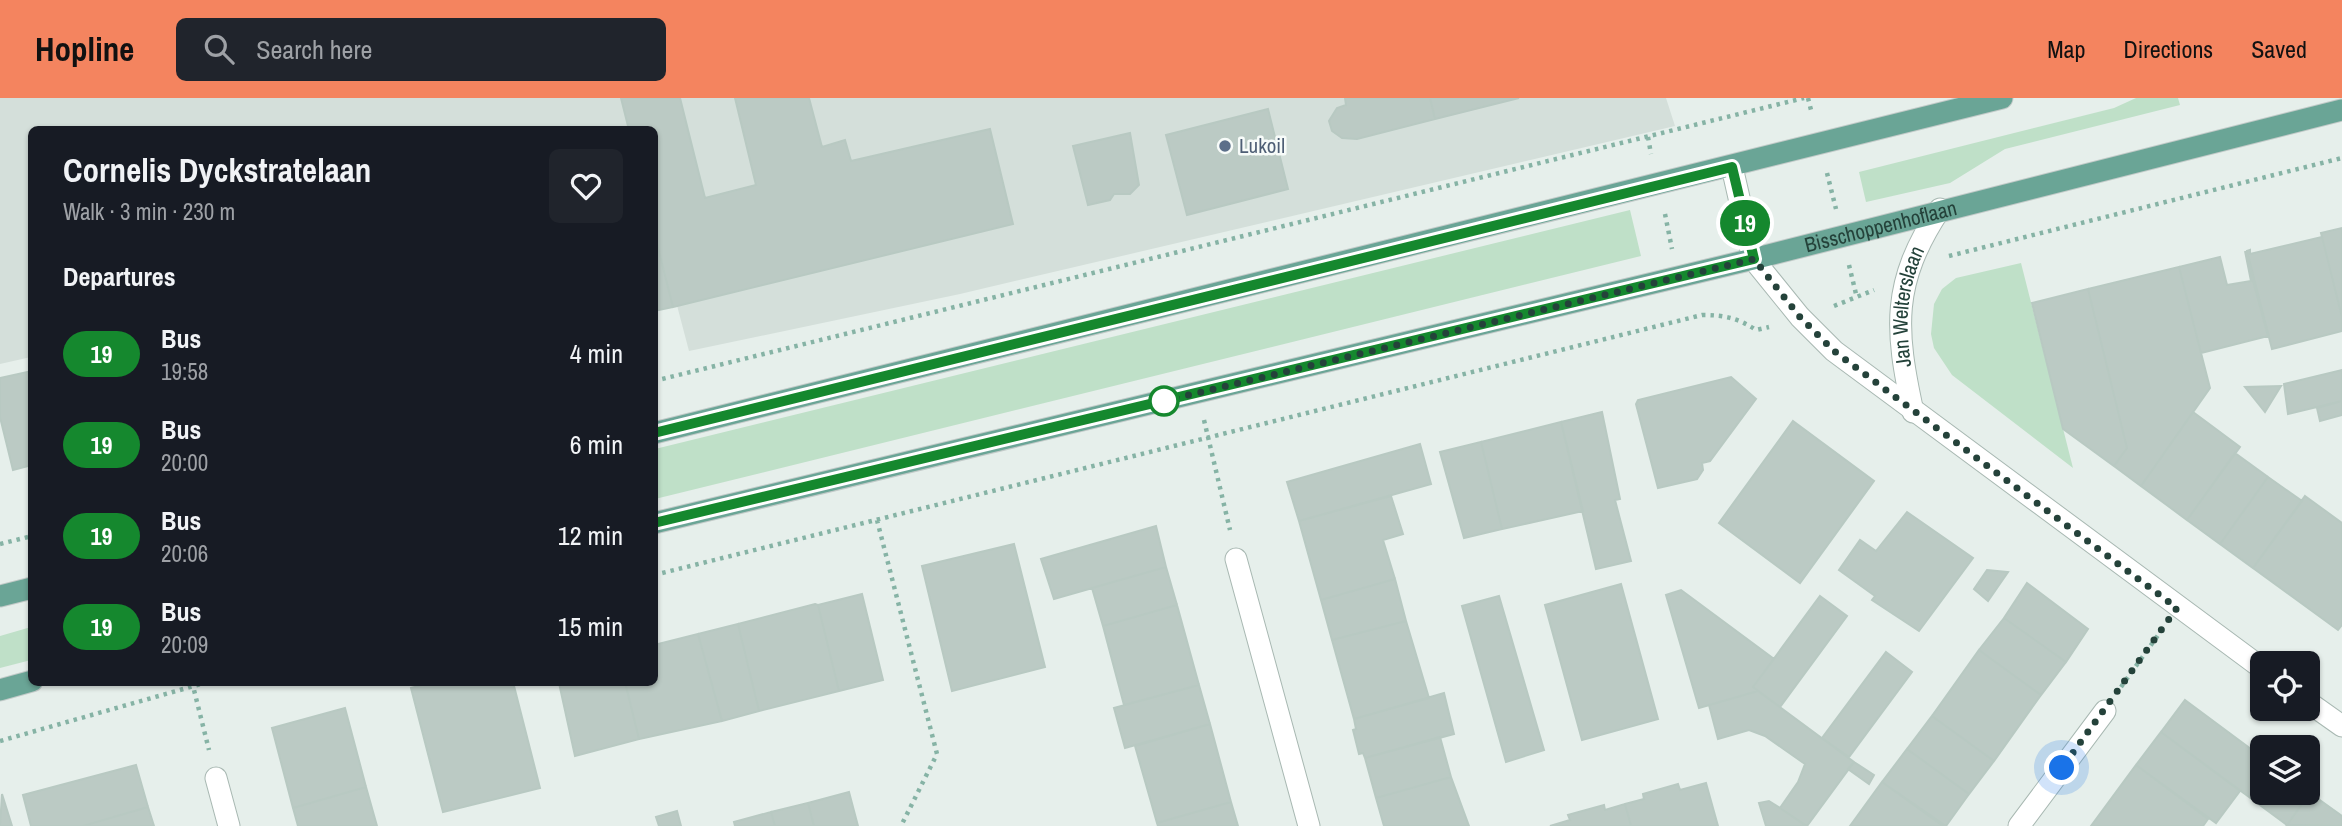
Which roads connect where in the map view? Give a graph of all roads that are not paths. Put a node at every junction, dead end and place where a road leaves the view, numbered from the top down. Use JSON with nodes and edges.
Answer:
{"nodes":[{"id":1,"x":2002,"y":98,"type":"edge"},
{"id":2,"x":2333,"y":107,"type":"edge"},
{"id":3,"x":1732,"y":167,"type":"junction"},
{"id":4,"x":1940,"y":209,"type":"junction"},
{"id":5,"x":1754,"y":259,"type":"junction"},
{"id":6,"x":1913,"y":412,"type":"junction"},
{"id":7,"x":658,"y":432,"type":"edge"},
{"id":8,"x":658,"y":522,"type":"edge"},
{"id":9,"x":1236,"y":559,"type":"road end"},
{"id":10,"x":28,"y":589,"type":"edge"},
{"id":11,"x":0,"y":597,"type":"edge"},
{"id":12,"x":2250,"y":660,"type":"edge"},
{"id":13,"x":28,"y":682,"type":"edge"},
{"id":14,"x":0,"y":690,"type":"edge"},
{"id":15,"x":2320,"y":710,"type":"edge"},
{"id":16,"x":2105,"y":711,"type":"road end"},
{"id":17,"x":2342,"y":726,"type":"edge"},
{"id":18,"x":216,"y":778,"type":"road end"},
{"id":19,"x":229,"y":826,"type":"edge"},
{"id":20,"x":1309,"y":826,"type":"edge"},
{"id":21,"x":2019,"y":826,"type":"edge"}],
"edges":[{"from":1,"to":3,"type":"main road"},
{"from":2,"to":4,"type":"main road","name":"Bisschoppenhoflaan"},
{"from":3,"to":5,"type":"street","name":"Jan Welterslaan"},
{"from":3,"to":7,"type":"main road"},
{"from":4,"to":5,"type":"main road","name":"Bisschoppenhoflaan"},
{"from":4,"to":6,"type":"street","name":"Jan Welterslaan"},
{"from":5,"to":6,"type":"street","name":"Jan Welterslaan"},
{"from":5,"to":8,"type":"main road","name":"Bisschoppenhoflaan"},
{"from":6,"to":12,"type":"street","name":"Jan Welterslaan"},
{"from":9,"to":20,"type":"street"},
{"from":10,"to":11,"type":"main road"},
{"from":13,"to":14,"type":"main road"},
{"from":15,"to":17,"type":"street"},
{"from":16,"to":21,"type":"street"},
{"from":18,"to":19,"type":"street"}]}
